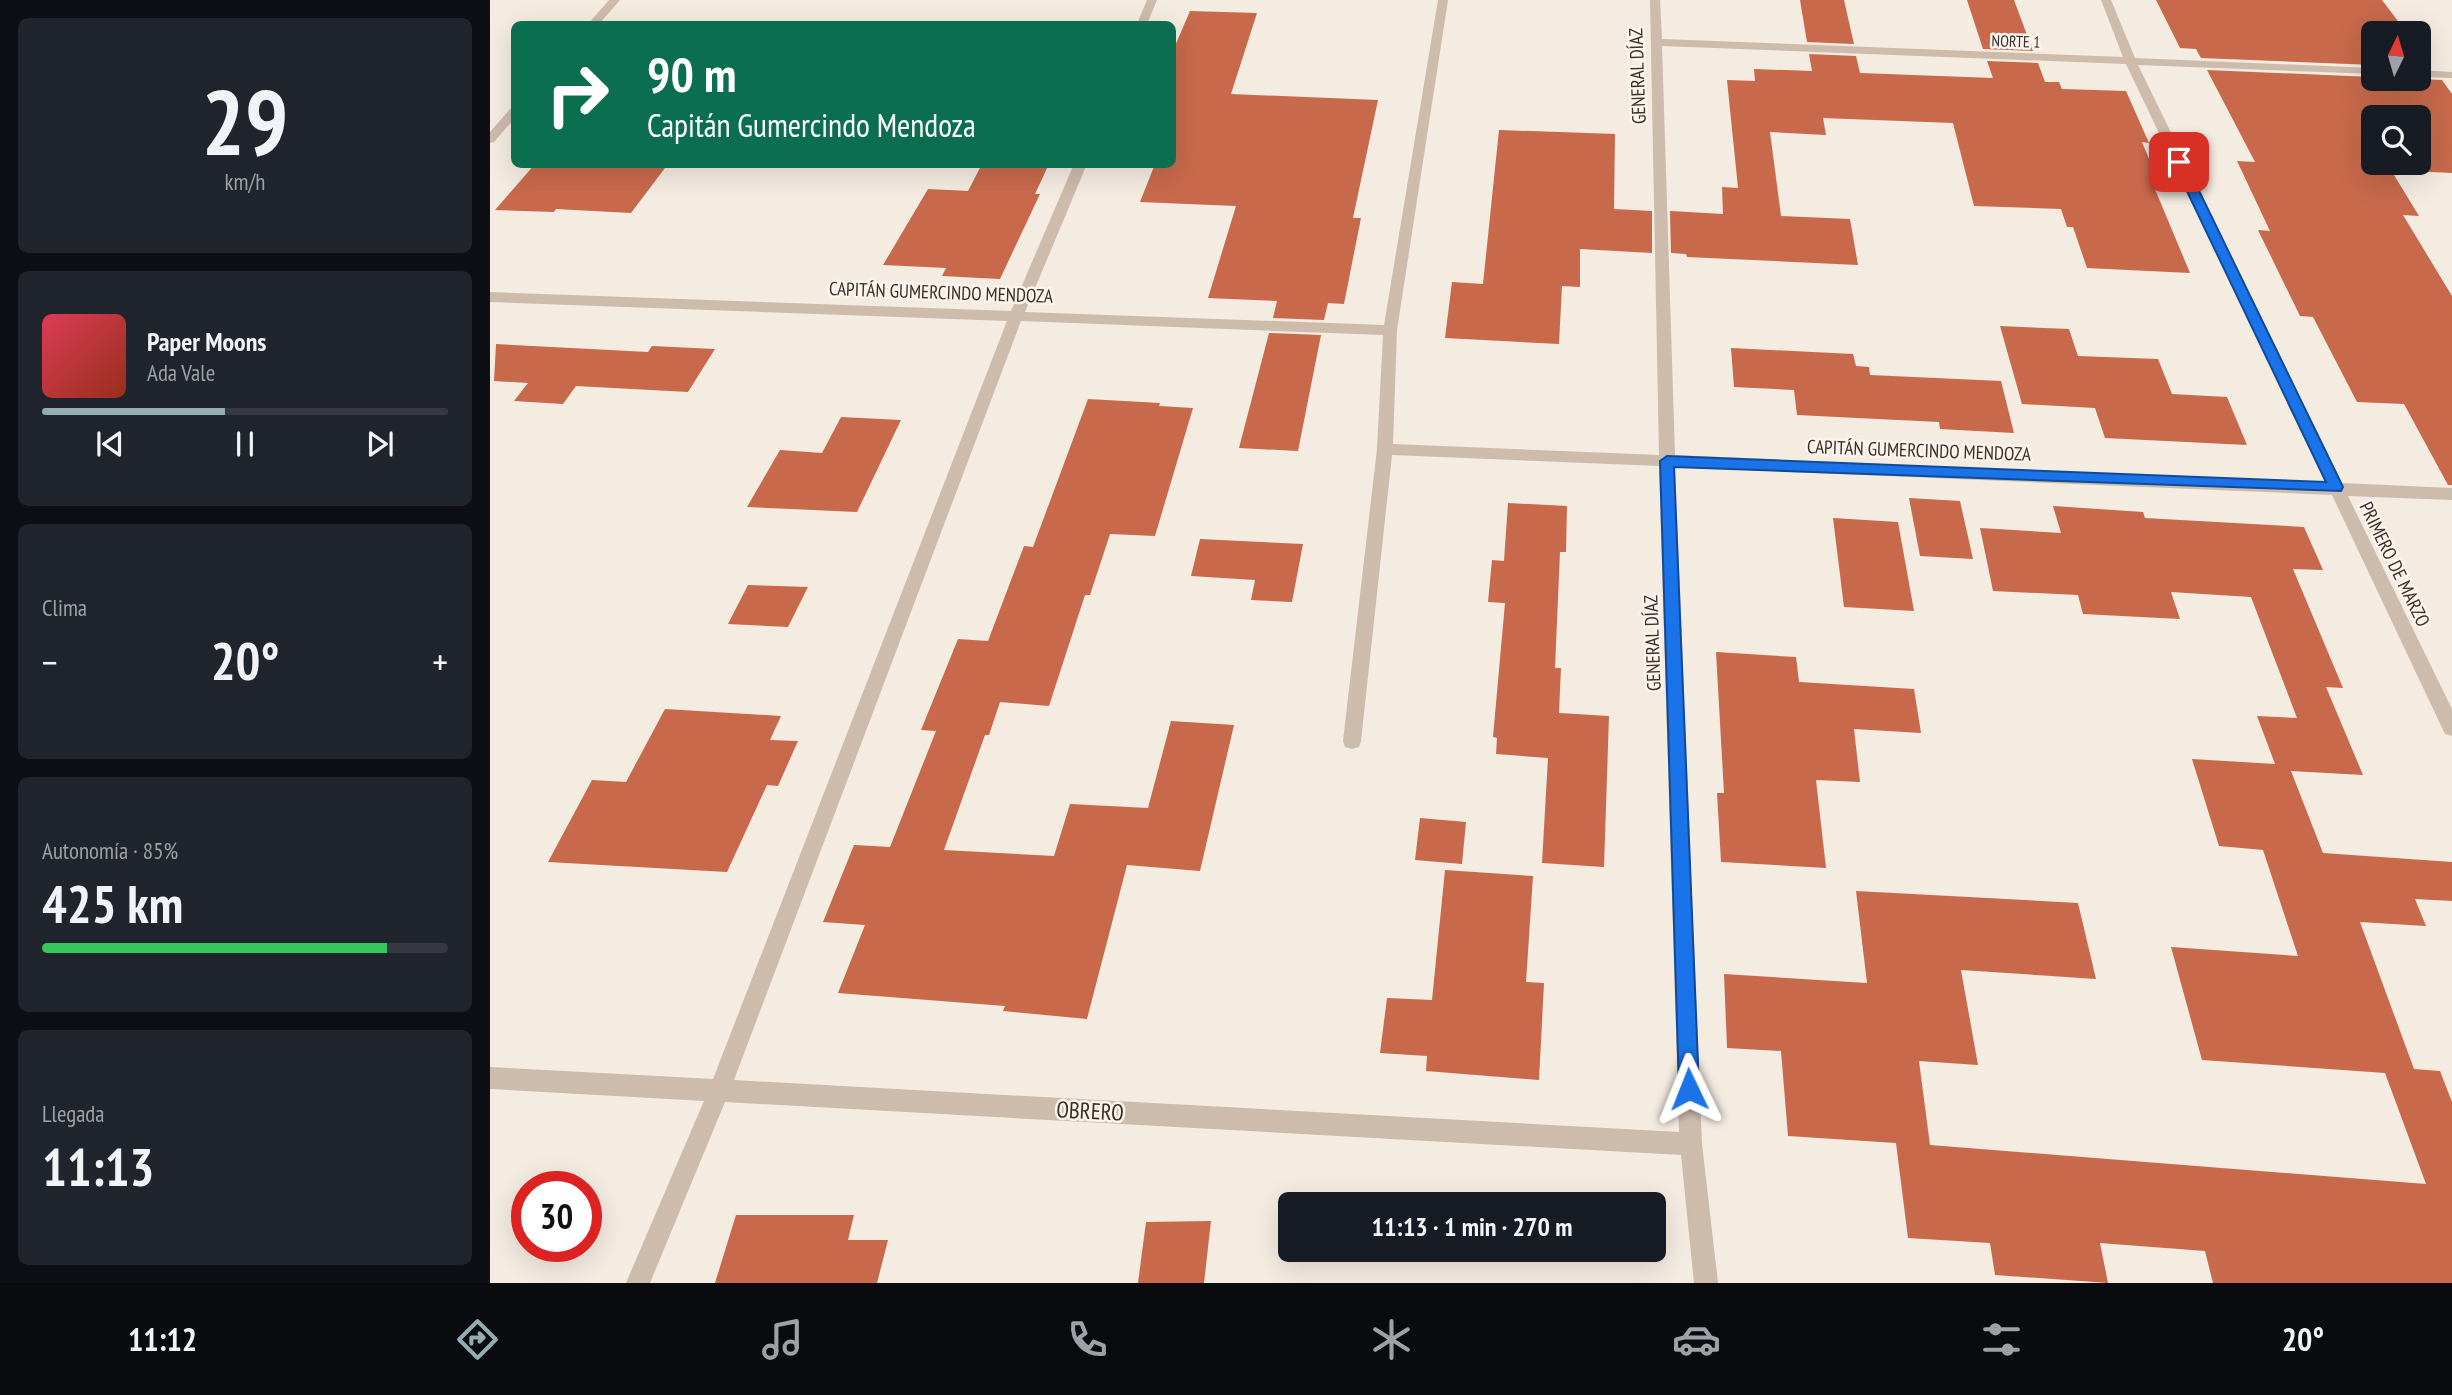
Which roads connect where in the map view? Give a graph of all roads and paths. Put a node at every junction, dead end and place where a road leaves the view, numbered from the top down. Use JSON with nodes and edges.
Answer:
{"nodes":[{"id":1,"x":615,"y":0,"type":"edge"},
{"id":2,"x":1152,"y":0,"type":"edge"},
{"id":3,"x":1443,"y":0,"type":"edge"},
{"id":4,"x":1655,"y":0,"type":"edge"},
{"id":5,"x":2106,"y":0,"type":"edge"},
{"id":6,"x":596,"y":21,"type":"edge"},
{"id":7,"x":1143,"y":21,"type":"edge"},
{"id":8,"x":1657,"y":42,"type":"junction"},
{"id":9,"x":2131,"y":62,"type":"junction"},
{"id":10,"x":2361,"y":71,"type":"edge"},
{"id":11,"x":2431,"y":74,"type":"edge"},
{"id":12,"x":2452,"y":75,"type":"edge"},
{"id":13,"x":511,"y":115,"type":"edge"},
{"id":14,"x":490,"y":139,"type":"edge"},
{"id":15,"x":1080,"y":168,"type":"edge"},
{"id":16,"x":490,"y":297,"type":"edge"},
{"id":17,"x":1016,"y":316,"type":"junction"},
{"id":18,"x":1390,"y":330,"type":"junction"},
{"id":19,"x":1385,"y":449,"type":"junction"},
{"id":20,"x":1667,"y":461,"type":"junction"},
{"id":21,"x":2336,"y":487,"type":"junction"},
{"id":22,"x":2452,"y":494,"type":"edge"},
{"id":23,"x":2452,"y":727,"type":"edge"},
{"id":24,"x":1352,"y":741,"type":"dead end"},
{"id":25,"x":490,"y":1078,"type":"edge"},
{"id":26,"x":719,"y":1091,"type":"junction"},
{"id":27,"x":1691,"y":1144,"type":"junction"},
{"id":28,"x":638,"y":1283,"type":"edge"},
{"id":29,"x":1706,"y":1283,"type":"edge"}],
"edges":[{"from":1,"to":6,"type":"street"},
{"from":2,"to":7,"type":"street"},
{"from":3,"to":18,"type":"street"},
{"from":4,"to":8,"type":"street","name":"GENERAL DÍAZ"},
{"from":5,"to":9,"type":"street","name":"PRIMERO DE MARZO"},
{"from":8,"to":9,"type":"street","name":"NORTE 1"},
{"from":8,"to":20,"type":"street","name":"GENERAL DÍAZ"},
{"from":9,"to":10,"type":"street","name":"NORTE 1"},
{"from":9,"to":21,"type":"street","name":"PRIMERO DE MARZO"},
{"from":11,"to":12,"type":"street"},
{"from":13,"to":14,"type":"street"},
{"from":15,"to":17,"type":"street"},
{"from":16,"to":17,"type":"street","name":"CAPITÁN GUMERCINDO MENDOZA"},
{"from":17,"to":18,"type":"street","name":"CAPITÁN GUMERCINDO MENDOZA"},
{"from":17,"to":26,"type":"street"},
{"from":18,"to":19,"type":"street"},
{"from":19,"to":20,"type":"street","name":"CAPITÁN GUMERCINDO MENDOZA"},
{"from":19,"to":24,"type":"street"},
{"from":20,"to":21,"type":"street","name":"CAPITÁN GUMERCINDO MENDOZA"},
{"from":20,"to":27,"type":"street","name":"GENERAL DÍAZ"},
{"from":21,"to":22,"type":"street","name":"CAPITÁN GUMERCINDO MENDOZA"},
{"from":21,"to":23,"type":"street","name":"PRIMERO DE MARZO"},
{"from":25,"to":26,"type":"street","name":"OBRERO"},
{"from":26,"to":27,"type":"street","name":"OBRERO"},
{"from":26,"to":28,"type":"street"},
{"from":27,"to":29,"type":"street","name":"GENERAL DÍAZ"}]}
